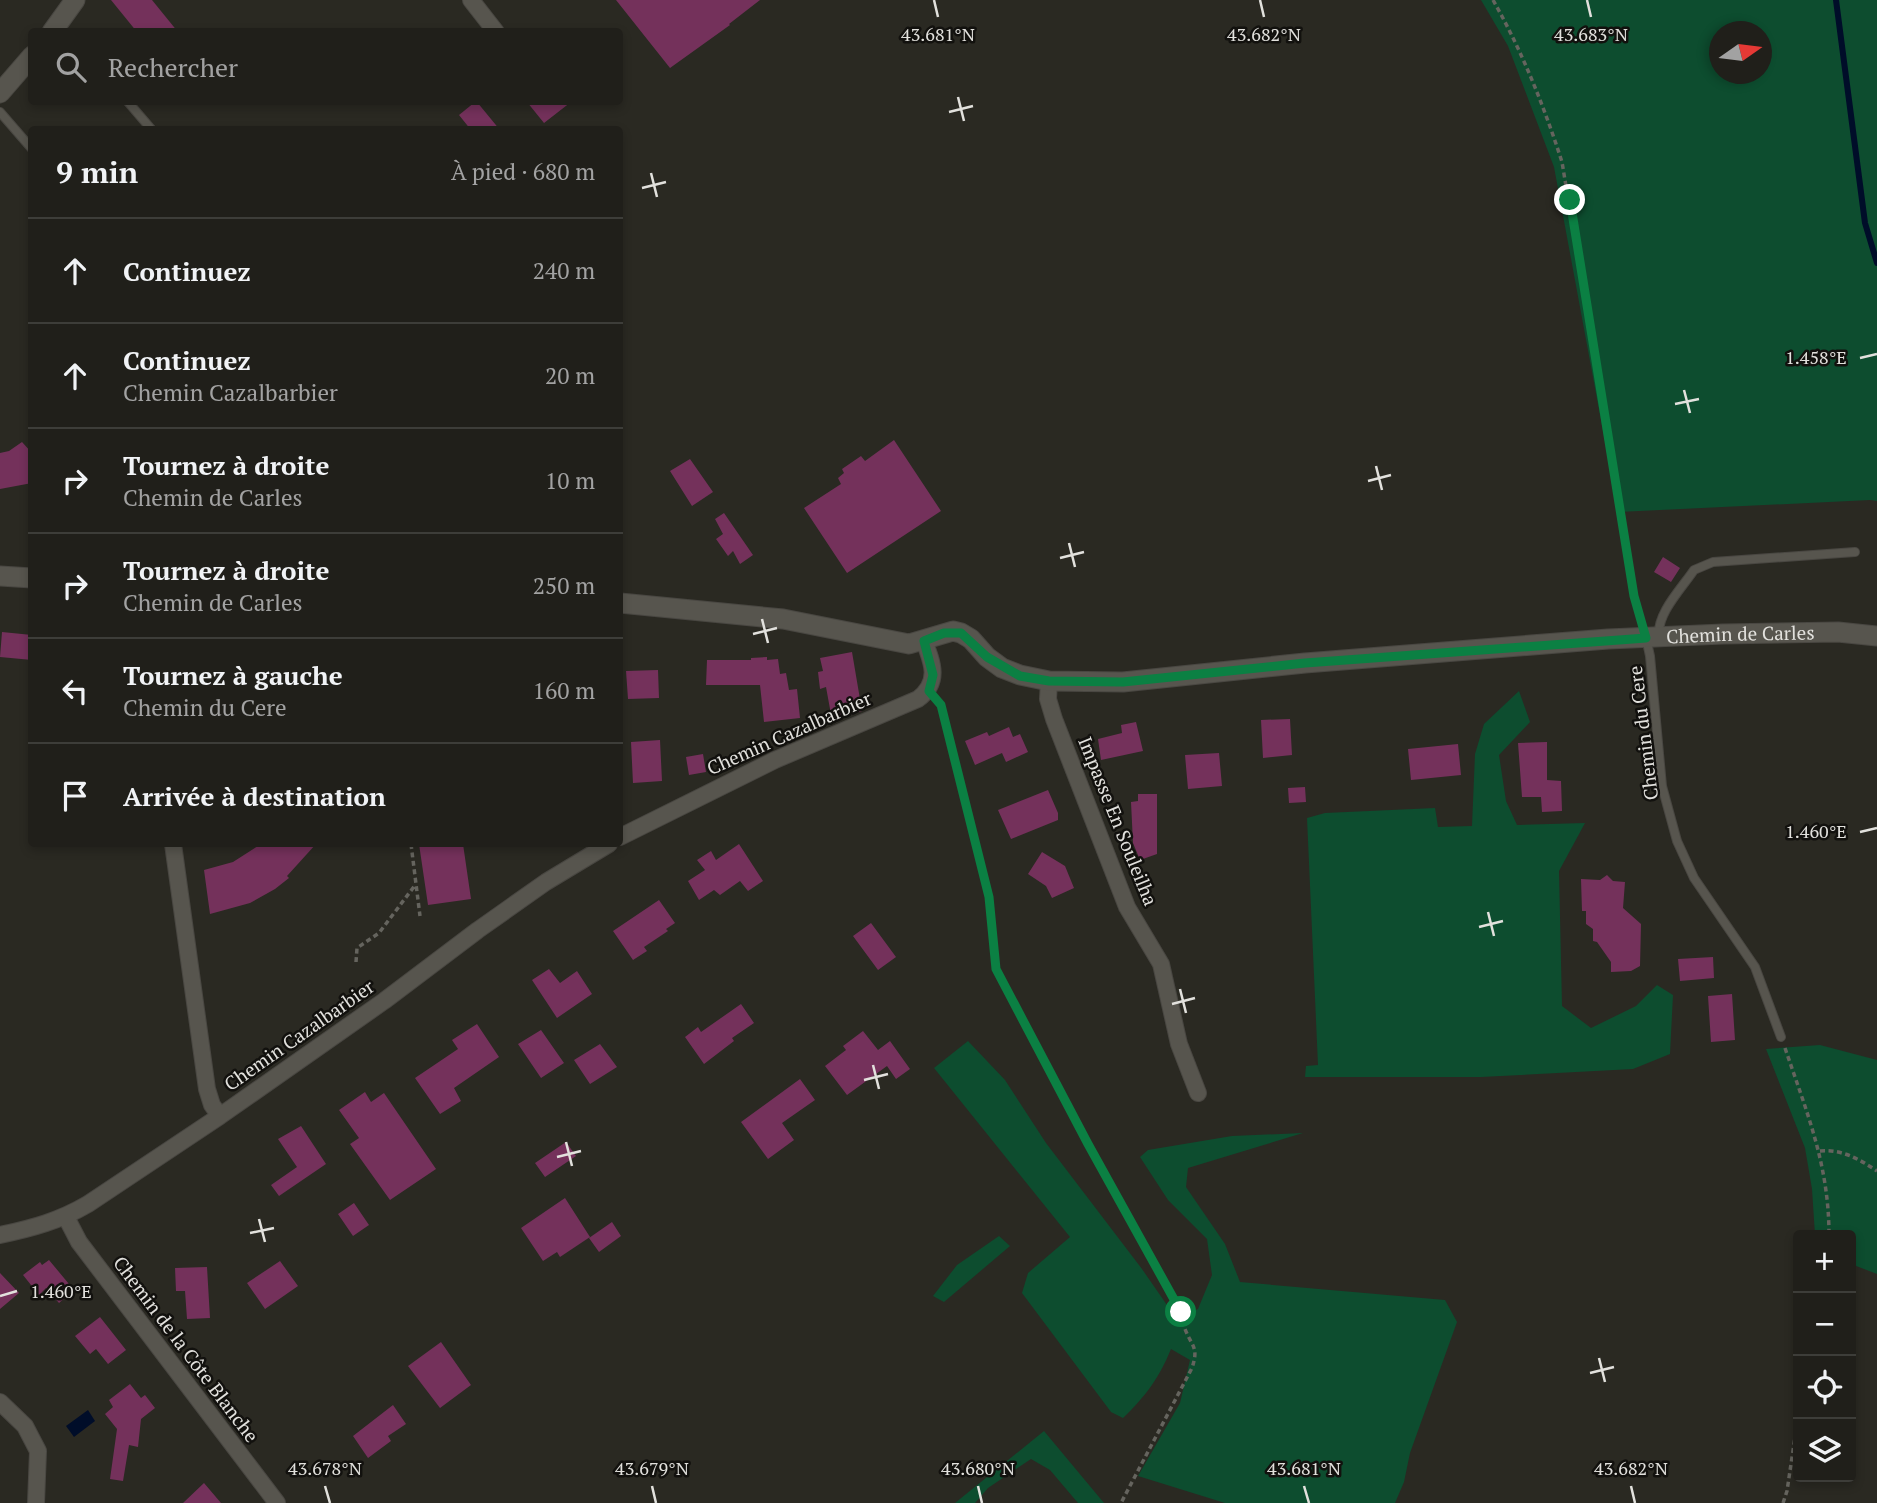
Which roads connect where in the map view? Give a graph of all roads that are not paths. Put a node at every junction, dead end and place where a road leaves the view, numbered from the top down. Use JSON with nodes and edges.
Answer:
{"nodes":[{"id":1,"x":75,"y":0,"type":"edge"},
{"id":2,"x":471,"y":0,"type":"edge"},
{"id":3,"x":61,"y":28,"type":"edge"},
{"id":4,"x":493,"y":28,"type":"edge"},
{"id":5,"x":28,"y":61,"type":"edge"},
{"id":6,"x":0,"y":93,"type":"edge"},
{"id":7,"x":131,"y":105,"type":"edge"},
{"id":8,"x":0,"y":112,"type":"edge"},
{"id":9,"x":149,"y":126,"type":"edge"},
{"id":10,"x":28,"y":144,"type":"edge"},
{"id":11,"x":1855,"y":552,"type":"dead end"},
{"id":12,"x":0,"y":576,"type":"edge"},
{"id":13,"x":28,"y":578,"type":"edge"},
{"id":14,"x":623,"y":603,"type":"edge"},
{"id":15,"x":1877,"y":636,"type":"edge"},
{"id":16,"x":1652,"y":638,"type":"junction"},
{"id":17,"x":924,"y":641,"type":"junction"},
{"id":18,"x":1049,"y":681,"type":"junction"},
{"id":19,"x":623,"y":836,"type":"edge"},
{"id":20,"x":173,"y":847,"type":"edge"},
{"id":21,"x":604,"y":847,"type":"edge"},
{"id":22,"x":1781,"y":1037,"type":"road end"},
{"id":23,"x":1198,"y":1093,"type":"dead end"},
{"id":24,"x":220,"y":1116,"type":"junction"},
{"id":25,"x":66,"y":1217,"type":"junction"},
{"id":26,"x":0,"y":1235,"type":"edge"},
{"id":27,"x":0,"y":1402,"type":"edge"},
{"id":28,"x":36,"y":1503,"type":"edge"},
{"id":29,"x":276,"y":1503,"type":"edge"}],
"edges":[{"from":1,"to":3,"type":"street"},
{"from":2,"to":4,"type":"street"},
{"from":5,"to":6,"type":"street"},
{"from":7,"to":9,"type":"lane"},
{"from":8,"to":10,"type":"lane"},
{"from":11,"to":16,"type":"lane"},
{"from":12,"to":13,"type":"street"},
{"from":14,"to":17,"type":"street","name":"Chemin de Carles"},
{"from":15,"to":16,"type":"street","name":"Chemin de Carles"},
{"from":16,"to":18,"type":"street","name":"Chemin de Carles"},
{"from":16,"to":22,"type":"lane","name":"Chemin du Cere"},
{"from":17,"to":18,"type":"street","name":"Chemin de Carles"},
{"from":17,"to":19,"type":"street","name":"Chemin Cazalbarbier"},
{"from":18,"to":23,"type":"street","name":"Impasse En Souleilha"},
{"from":20,"to":24,"type":"street"},
{"from":21,"to":24,"type":"street","name":"Chemin Cazalbarbier"},
{"from":24,"to":25,"type":"street","name":"Chemin Cazalbarbier"},
{"from":25,"to":26,"type":"street","name":"Chemin Cazalbarbier"},
{"from":25,"to":29,"type":"street","name":"Chemin de la Côte Blanche"},
{"from":27,"to":28,"type":"street"}]}
